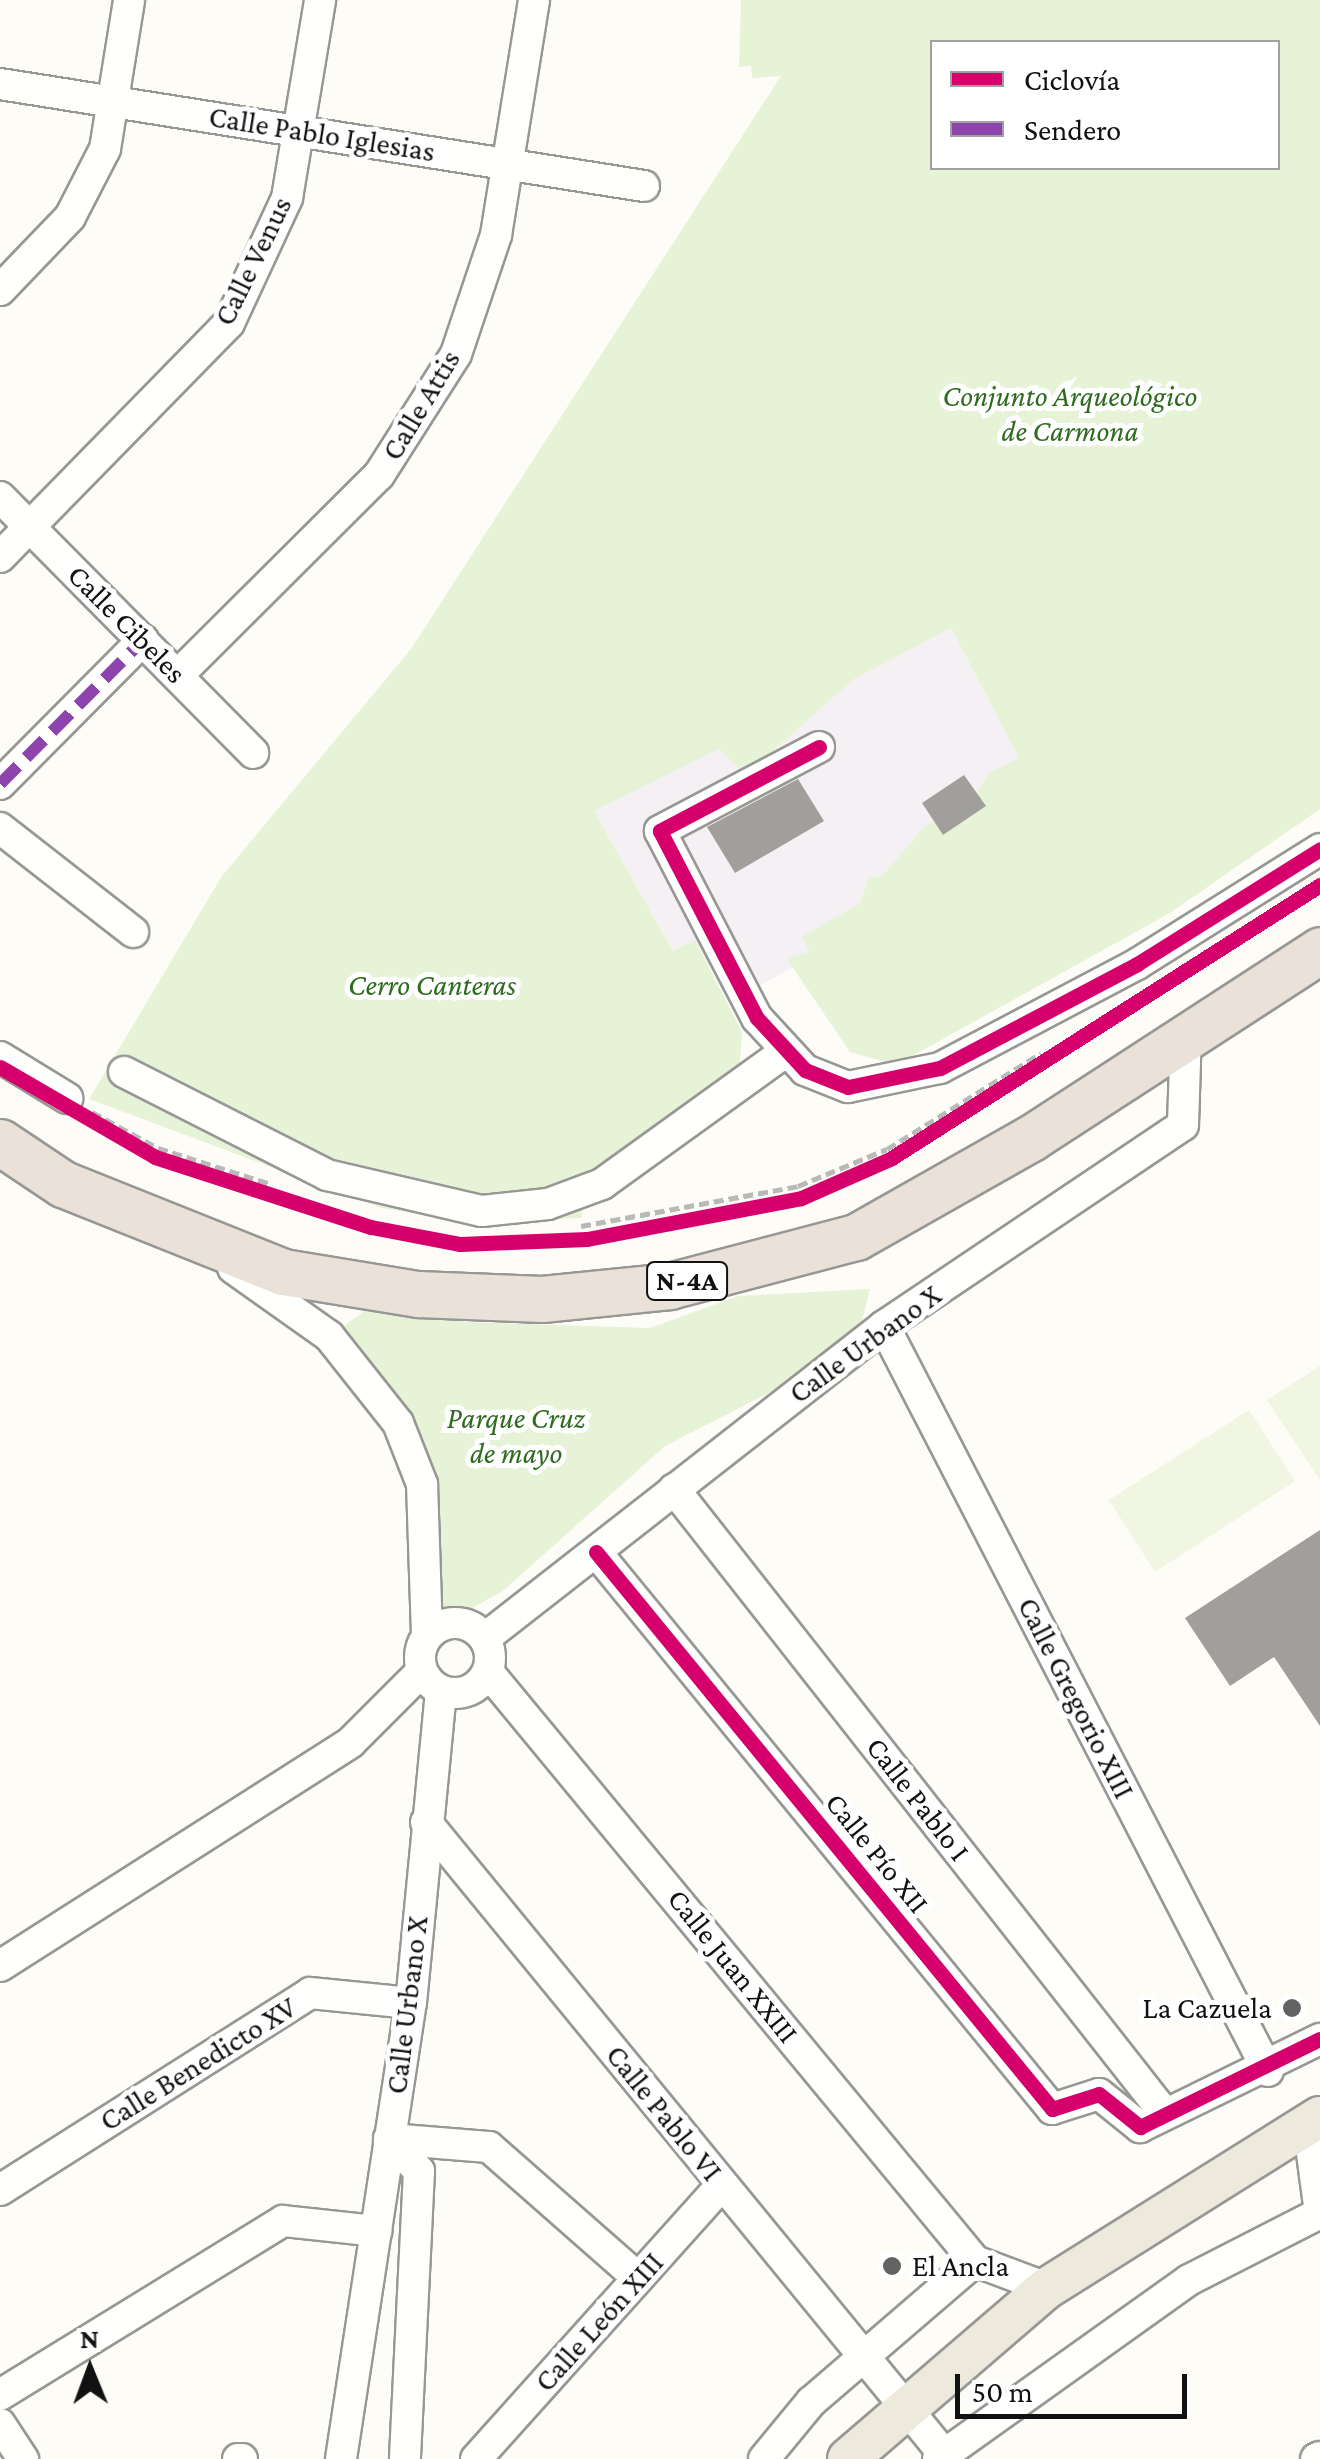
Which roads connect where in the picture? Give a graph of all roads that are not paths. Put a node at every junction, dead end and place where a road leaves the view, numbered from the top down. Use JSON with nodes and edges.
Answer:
{"nodes":[{"id":1,"x":129,"y":0,"type":"edge"},
{"id":2,"x":320,"y":0,"type":"edge"},
{"id":3,"x":534,"y":0,"type":"edge"},
{"id":4,"x":0,"y":84,"type":"edge"},
{"id":5,"x":112,"y":101,"type":"junction"},
{"id":6,"x":300,"y":131,"type":"junction"},
{"id":7,"x":508,"y":162,"type":"junction"},
{"id":8,"x":644,"y":186,"type":"dead end"},
{"id":9,"x":0,"y":290,"type":"edge"},
{"id":10,"x":0,"y":497,"type":"edge"},
{"id":11,"x":30,"y":527,"type":"junction"},
{"id":12,"x":0,"y":557,"type":"edge"},
{"id":13,"x":143,"y":640,"type":"junction"},
{"id":14,"x":178,"y":676,"type":"junction"},
{"id":15,"x":819,"y":747,"type":"dead end"},
{"id":16,"x":254,"y":753,"type":"dead end"},
{"id":17,"x":0,"y":784,"type":"edge"},
{"id":18,"x":0,"y":828,"type":"edge"},
{"id":19,"x":1320,"y":849,"type":"edge"},
{"id":20,"x":134,"y":932,"type":"dead end"},
{"id":21,"x":1320,"y":950,"type":"edge"},
{"id":22,"x":1186,"y":1032,"type":"junction"},
{"id":23,"x":785,"y":1052,"type":"junction"},
{"id":24,"x":0,"y":1057,"type":"edge"},
{"id":25,"x":124,"y":1072,"type":"dead end"},
{"id":26,"x":72,"y":1107,"type":"road end"},
{"id":27,"x":0,"y":1142,"type":"edge"},
{"id":28,"x":197,"y":1244,"type":"junction"},
{"id":29,"x":884,"y":1326,"type":"junction"},
{"id":30,"x":674,"y":1489,"type":"junction"},
{"id":31,"x":596,"y":1552,"type":"junction"},
{"id":32,"x":427,"y":1634,"type":"junction"},
{"id":33,"x":486,"y":1638,"type":"junction"},
{"id":34,"x":488,"y":1673,"type":"junction"},
{"id":35,"x":431,"y":1682,"type":"junction"},
{"id":36,"x":426,"y":1822,"type":"junction"},
{"id":37,"x":0,"y":1966,"type":"edge"},
{"id":38,"x":411,"y":2002,"type":"junction"},
{"id":39,"x":1320,"y":2039,"type":"edge"},
{"id":40,"x":1268,"y":2071,"type":"junction"},
{"id":41,"x":1150,"y":2118,"type":"junction"},
{"id":42,"x":1314,"y":2121,"type":"edge"},
{"id":43,"x":389,"y":2139,"type":"junction"},
{"id":44,"x":722,"y":2184,"type":"junction"},
{"id":45,"x":0,"y":2190,"type":"edge"},
{"id":46,"x":1320,"y":2213,"type":"edge"},
{"id":47,"x":376,"y":2232,"type":"junction"},
{"id":48,"x":975,"y":2261,"type":"junction"},
{"id":49,"x":638,"y":2278,"type":"junction"},
{"id":50,"x":1047,"y":2288,"type":"junction"},
{"id":51,"x":863,"y":2356,"type":"junction"},
{"id":52,"x":0,"y":2395,"type":"edge"},
{"id":53,"x":902,"y":2404,"type":"junction"},
{"id":54,"x":0,"y":2424,"type":"edge"},
{"id":55,"x":941,"y":2456,"type":"edge"},
{"id":56,"x":23,"y":2459,"type":"edge"},
{"id":57,"x":342,"y":2459,"type":"edge"},
{"id":58,"x":405,"y":2459,"type":"edge"},
{"id":59,"x":476,"y":2459,"type":"edge"},
{"id":60,"x":764,"y":2459,"type":"edge"},
{"id":61,"x":848,"y":2459,"type":"edge"}],
"edges":[{"from":1,"to":5,"type":"street"},
{"from":2,"to":6,"type":"street","name":"Calle Venus"},
{"from":3,"to":7,"type":"street","name":"Calle Attis"},
{"from":4,"to":5,"type":"street","name":"Calle Pablo Iglesias"},
{"from":5,"to":6,"type":"street","name":"Calle Pablo Iglesias"},
{"from":5,"to":9,"type":"street"},
{"from":6,"to":7,"type":"street","name":"Calle Pablo Iglesias"},
{"from":6,"to":11,"type":"street","name":"Calle Venus"},
{"from":7,"to":8,"type":"street","name":"Calle Pablo Iglesias"},
{"from":7,"to":14,"type":"street","name":"Calle Attis"},
{"from":10,"to":11,"type":"street","name":"Calle Cibeles"},
{"from":11,"to":12,"type":"street","name":"Calle Venus"},
{"from":11,"to":13,"type":"street","name":"Calle Cibeles"},
{"from":13,"to":14,"type":"street","name":"Calle Cibeles"},
{"from":13,"to":17,"type":"street"},
{"from":14,"to":16,"type":"street","name":"Calle Cibeles"},
{"from":15,"to":23,"type":"street"},
{"from":18,"to":20,"type":"street"},
{"from":19,"to":23,"type":"street"},
{"from":21,"to":22,"type":"highway","number":"N-4A"},
{"from":22,"to":28,"type":"highway","number":"N-4A"},
{"from":22,"to":29,"type":"street","name":"Calle Urbano X"},
{"from":23,"to":25,"type":"street"},
{"from":24,"to":26,"type":"street"},
{"from":27,"to":28,"type":"highway","number":"N-4A"},
{"from":28,"to":32,"type":"street"},
{"from":29,"to":30,"type":"street","name":"Calle Urbano X"},
{"from":29,"to":40,"type":"street","name":"Calle Gregorio XIII"},
{"from":30,"to":31,"type":"street","name":"Calle Urbano X"},
{"from":30,"to":41,"type":"street","name":"Calle Pablo I"},
{"from":31,"to":33,"type":"street","name":"Calle Urbano X"},
{"from":31,"to":41,"type":"street","name":"Calle Pío XII"},
{"from":32,"to":33,"type":"street"},
{"from":32,"to":35,"type":"street"},
{"from":33,"to":34,"type":"street"},
{"from":34,"to":35,"type":"street"},
{"from":34,"to":48,"type":"street","name":"Calle Juan XXIII"},
{"from":35,"to":36,"type":"street","name":"Calle Urbano X"},
{"from":35,"to":37,"type":"street"},
{"from":36,"to":38,"type":"street","name":"Calle Urbano X"},
{"from":36,"to":44,"type":"street","name":"Calle Pablo VI"},
{"from":38,"to":43,"type":"street","name":"Calle Urbano X"},
{"from":38,"to":45,"type":"street","name":"Calle Benedicto XV"},
{"from":39,"to":40,"type":"street"},
{"from":40,"to":41,"type":"street"},
{"from":42,"to":46,"type":"street"},
{"from":42,"to":50,"type":"main road"},
{"from":43,"to":47,"type":"street","name":"Calle Urbano X"},
{"from":43,"to":49,"type":"street"},
{"from":43,"to":58,"type":"street"},
{"from":44,"to":49,"type":"street","name":"Calle León XIII"},
{"from":44,"to":51,"type":"street","name":"Calle Pablo VI"},
{"from":46,"to":55,"type":"street"},
{"from":47,"to":52,"type":"street"},
{"from":47,"to":57,"type":"street","name":"Calle Urbano X"},
{"from":48,"to":50,"type":"street"},
{"from":48,"to":51,"type":"street"},
{"from":49,"to":59,"type":"street","name":"Calle León XIII"},
{"from":50,"to":53,"type":"main road"},
{"from":51,"to":53,"type":"street","name":"Calle Pablo VI"},
{"from":51,"to":60,"type":"street"},
{"from":53,"to":55,"type":"street","name":"Calle Pablo VI"},
{"from":53,"to":61,"type":"main road"},
{"from":54,"to":56,"type":"street"}]}
